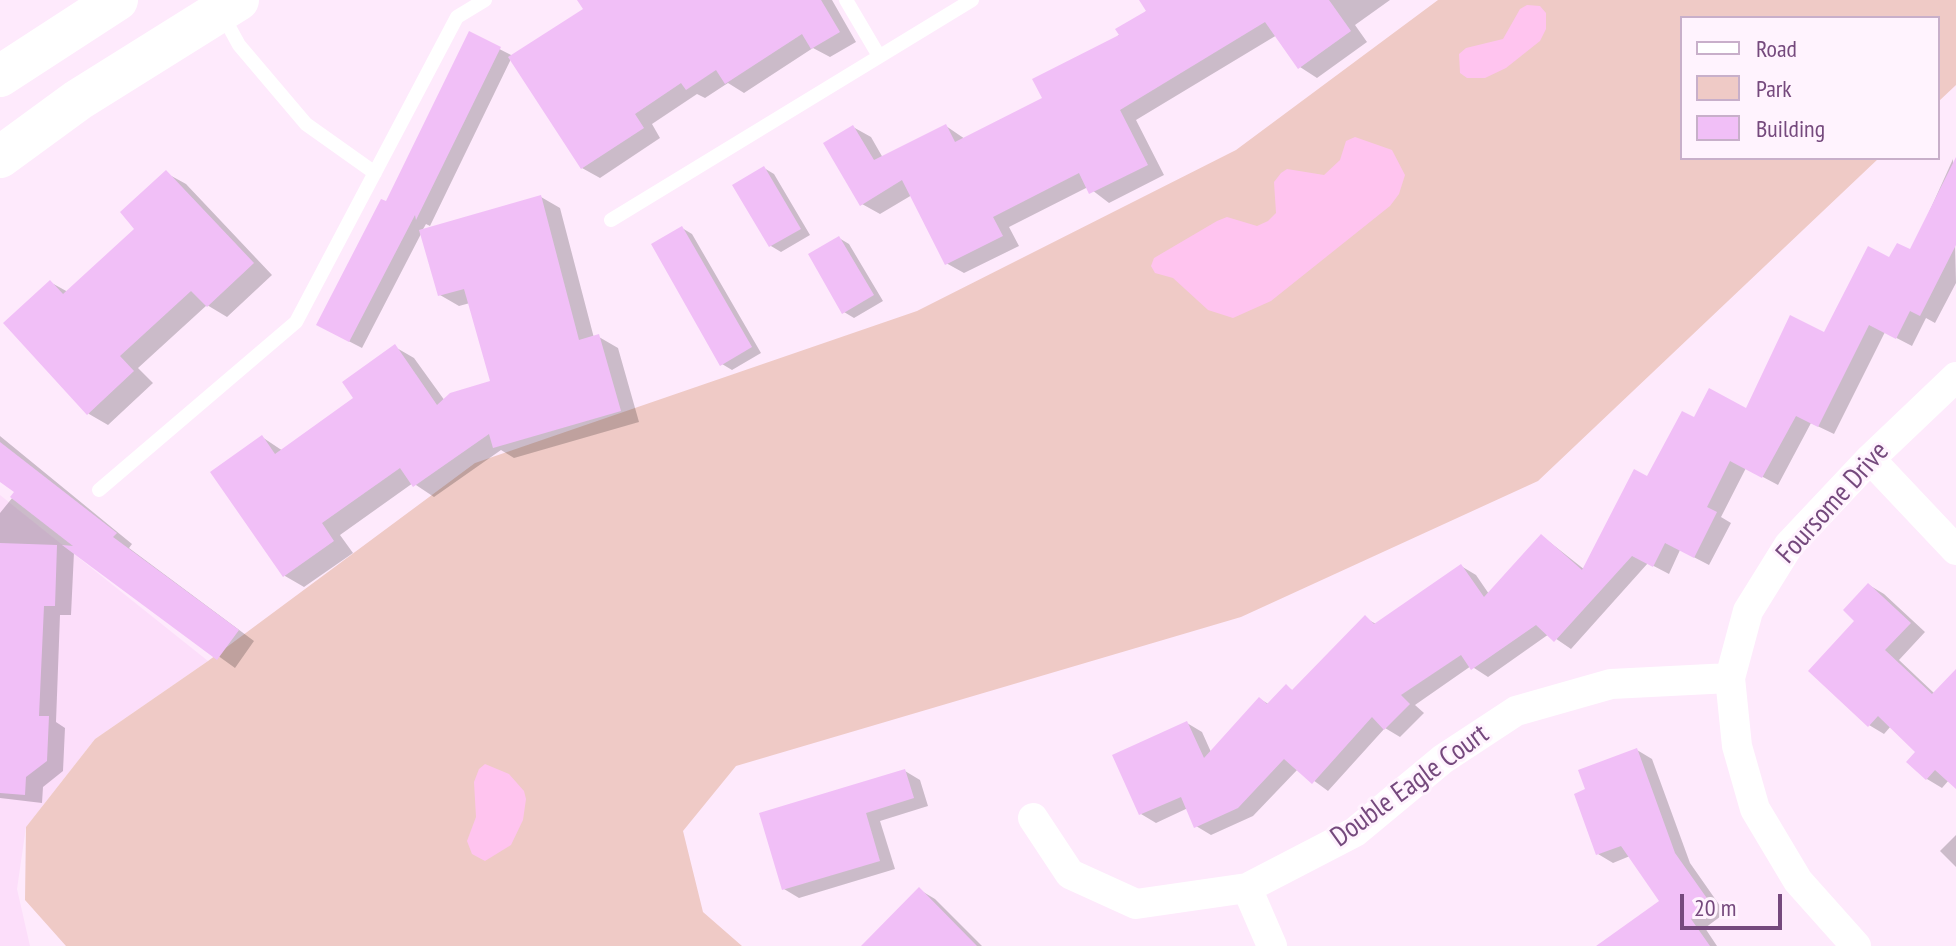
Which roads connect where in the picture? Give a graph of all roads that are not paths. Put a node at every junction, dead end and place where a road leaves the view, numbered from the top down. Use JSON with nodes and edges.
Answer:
{"nodes":[{"id":1,"x":117,"y":0,"type":"edge"},
{"id":2,"x":485,"y":0,"type":"edge"},
{"id":3,"x":846,"y":0,"type":"edge"},
{"id":4,"x":972,"y":0,"type":"edge"},
{"id":5,"x":229,"y":5,"type":"edge"},
{"id":6,"x":879,"y":56,"type":"junction"},
{"id":7,"x":0,"y":76,"type":"edge"},
{"id":8,"x":0,"y":157,"type":"edge"},
{"id":9,"x":375,"y":173,"type":"junction"},
{"id":10,"x":611,"y":220,"type":"dead end"},
{"id":11,"x":1956,"y":377,"type":"edge"},
{"id":12,"x":1870,"y":459,"type":"junction"},
{"id":13,"x":99,"y":490,"type":"dead end"},
{"id":14,"x":1956,"y":550,"type":"edge"},
{"id":15,"x":1730,"y":678,"type":"junction"},
{"id":16,"x":1033,"y":818,"type":"dead end"},
{"id":17,"x":1247,"y":888,"type":"junction"},
{"id":18,"x":1272,"y":946,"type":"edge"},
{"id":19,"x":1856,"y":946,"type":"edge"}],
"edges":[{"from":1,"to":7,"type":"main road"},
{"from":2,"to":9,"type":"lane"},
{"from":3,"to":6,"type":"lane"},
{"from":4,"to":6,"type":"lane"},
{"from":5,"to":8,"type":"main road"},
{"from":5,"to":9,"type":"lane"},
{"from":6,"to":10,"type":"lane"},
{"from":9,"to":13,"type":"lane"},
{"from":11,"to":12,"type":"street","name":"Foursome Drive"},
{"from":12,"to":14,"type":"street"},
{"from":12,"to":15,"type":"street","name":"Foursome Drive"},
{"from":15,"to":17,"type":"street","name":"Double Eagle Court"},
{"from":15,"to":19,"type":"street","name":"Foursome Drive"},
{"from":16,"to":17,"type":"street","name":"Double Eagle Court"},
{"from":17,"to":18,"type":"street"}]}
